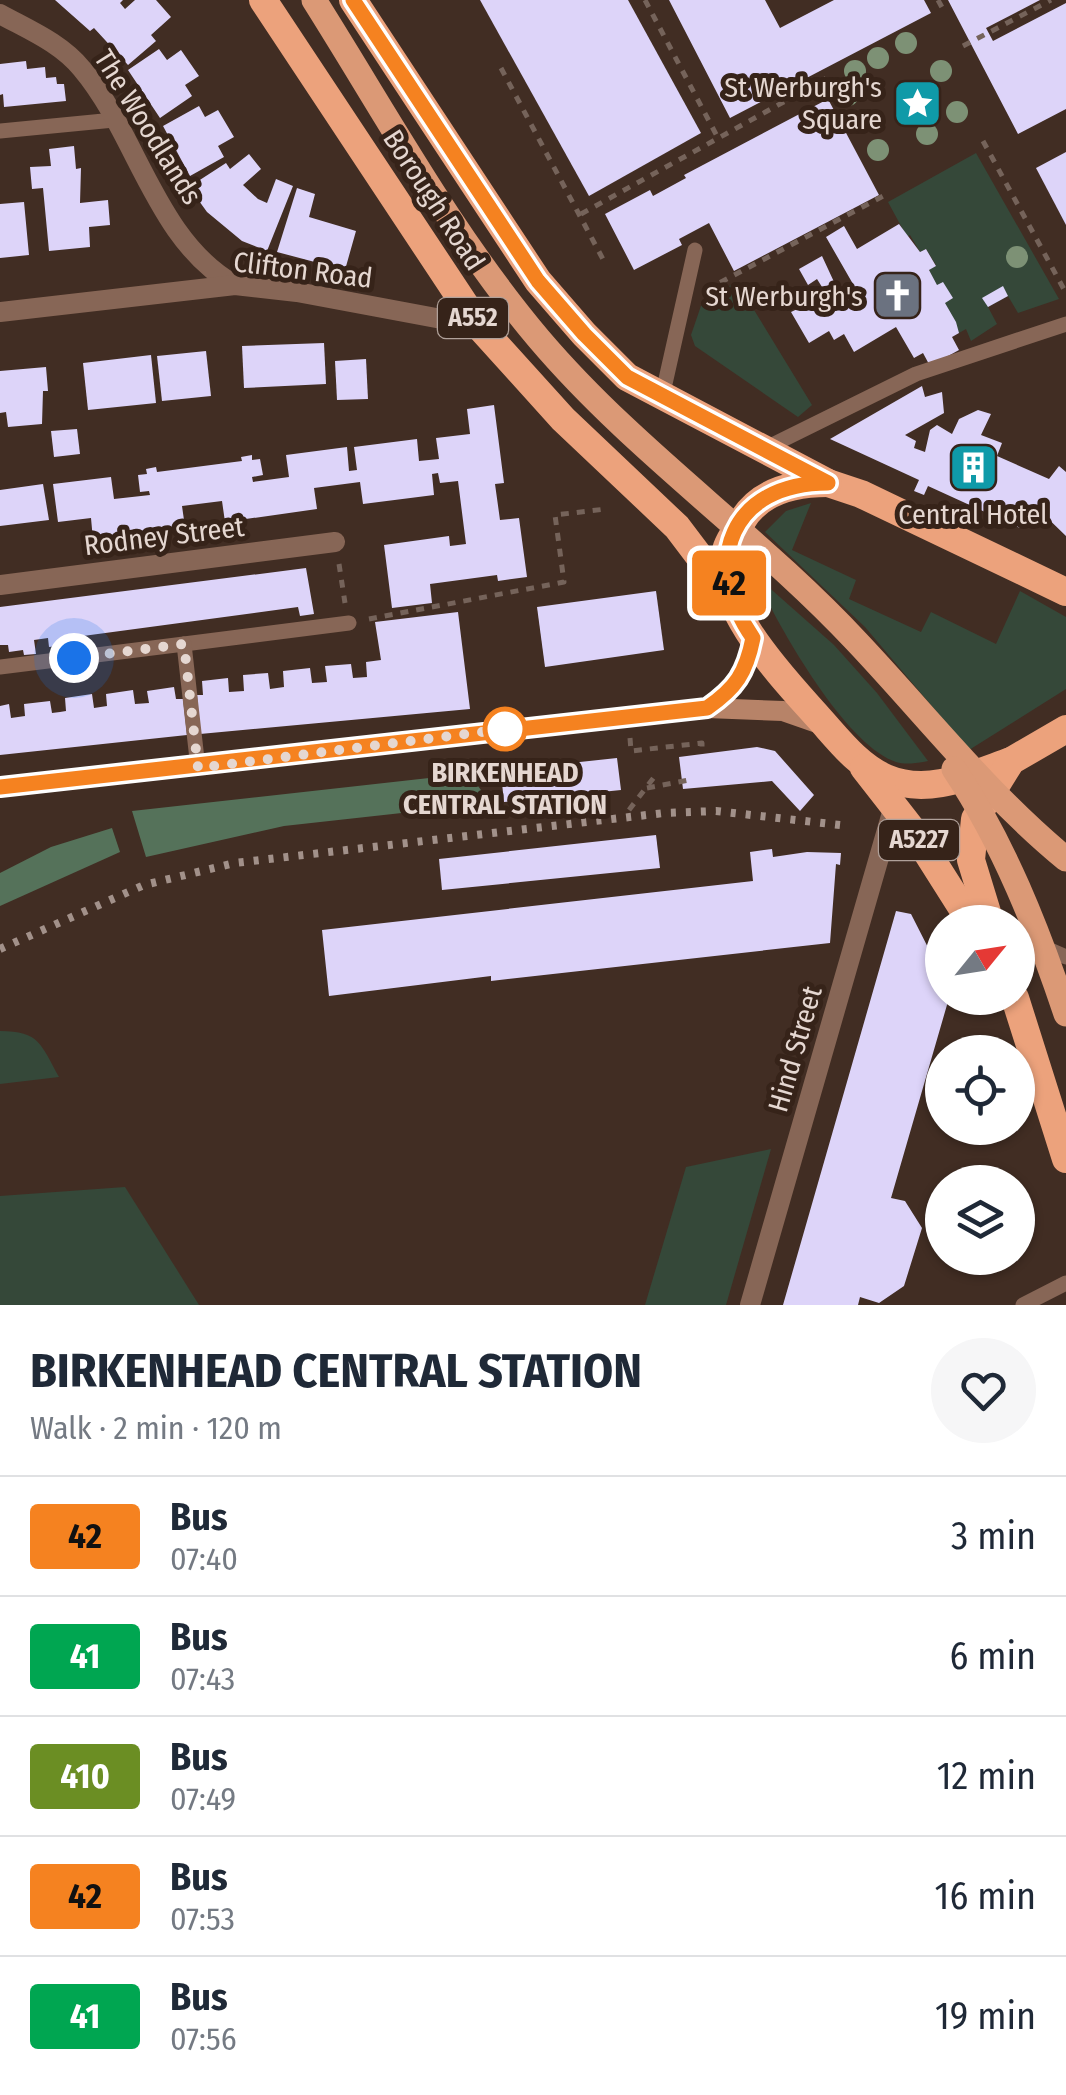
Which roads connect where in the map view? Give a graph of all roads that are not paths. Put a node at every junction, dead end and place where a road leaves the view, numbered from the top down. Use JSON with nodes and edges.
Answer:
{"nodes":[{"id":1,"x":263,"y":0,"type":"edge"},
{"id":2,"x":314,"y":0,"type":"edge"},
{"id":3,"x":353,"y":0,"type":"edge"},
{"id":4,"x":0,"y":14,"type":"edge"},
{"id":5,"x":114,"y":120,"type":"junction"},
{"id":6,"x":0,"y":131,"type":"edge"},
{"id":7,"x":695,"y":250,"type":"dead end"},
{"id":8,"x":234,"y":285,"type":"junction"},
{"id":9,"x":0,"y":312,"type":"edge"},
{"id":10,"x":1066,"y":324,"type":"edge"},
{"id":11,"x":478,"y":326,"type":"junction"},
{"id":12,"x":662,"y":398,"type":"junction"},
{"id":13,"x":762,"y":450,"type":"junction"},
{"id":14,"x":828,"y":483,"type":"junction"},
{"id":15,"x":334,"y":542,"type":"road end"},
{"id":16,"x":0,"y":585,"type":"edge"},
{"id":17,"x":1066,"y":592,"type":"edge"},
{"id":18,"x":730,"y":597,"type":"junction"},
{"id":19,"x":349,"y":622,"type":"road end"},
{"id":20,"x":753,"y":638,"type":"junction"},
{"id":21,"x":184,"y":644,"type":"junction"},
{"id":22,"x":0,"y":667,"type":"edge"},
{"id":23,"x":911,"y":704,"type":"junction"},
{"id":24,"x":707,"y":708,"type":"junction"},
{"id":25,"x":828,"y":727,"type":"junction"},
{"id":26,"x":1066,"y":728,"type":"edge"},
{"id":27,"x":1011,"y":761,"type":"junction"},
{"id":28,"x":860,"y":762,"type":"junction"},
{"id":29,"x":198,"y":768,"type":"junction"},
{"id":30,"x":0,"y":787,"type":"edge"},
{"id":31,"x":892,"y":809,"type":"junction"},
{"id":32,"x":1066,"y":859,"type":"edge"},
{"id":33,"x":961,"y":905,"type":"edge"},
{"id":34,"x":985,"y":905,"type":"edge"},
{"id":35,"x":1035,"y":943,"type":"edge"},
{"id":36,"x":1066,"y":957,"type":"edge"},
{"id":37,"x":1066,"y":1014,"type":"edge"},
{"id":38,"x":1021,"y":1015,"type":"edge"},
{"id":39,"x":1066,"y":1159,"type":"edge"},
{"id":40,"x":1066,"y":1283,"type":"edge"},
{"id":41,"x":750,"y":1305,"type":"edge"},
{"id":42,"x":1023,"y":1305,"type":"edge"}],
"edges":[{"from":1,"to":11,"type":"highway","name":"Borough Road","number":"A552"},
{"from":2,"to":23,"type":"main road","name":"Borough Road","bridge":true},
{"from":3,"to":12,"type":"highway","name":"Borough Road","number":"A552"},
{"from":4,"to":5,"type":"street","name":"The Woodlands"},
{"from":5,"to":6,"type":"lane"},
{"from":5,"to":8,"type":"street","name":"The Woodlands"},
{"from":7,"to":12,"type":"lane"},
{"from":8,"to":9,"type":"street","name":"Clifton Road"},
{"from":8,"to":11,"type":"street","name":"Clifton Road"},
{"from":10,"to":13,"type":"lane"},
{"from":11,"to":18,"type":"highway","name":"Borough Road","number":"A552"},
{"from":12,"to":13,"type":"highway","name":"Borough Road","number":"A552"},
{"from":13,"to":14,"type":"highway","name":"Borough Road","number":"A552"},
{"from":14,"to":17,"type":"highway","name":"Borough Road"},
{"from":14,"to":18,"type":"highway","number":"A552"},
{"from":15,"to":16,"type":"street","name":"Rodney Street"},
{"from":18,"to":20,"type":"highway","number":"A552"},
{"from":19,"to":21,"type":"lane"},
{"from":20,"to":24,"type":"main road"},
{"from":20,"to":25,"type":"highway","number":"A552"},
{"from":21,"to":22,"type":"lane"},
{"from":21,"to":29,"type":"lane"},
{"from":23,"to":32,"type":"main road","name":"Borough Road","bridge":true},
{"from":23,"to":37,"type":"main road","name":"Borough Road","bridge":true},
{"from":24,"to":25,"type":"main road"},
{"from":24,"to":29,"type":"main road"},
{"from":25,"to":28,"type":"highway","number":"A552"},
{"from":26,"to":27,"type":"highway","number":"A552"},
{"from":27,"to":28,"type":"highway","number":"A552"},
{"from":27,"to":34,"type":"highway","number":"A5227"},
{"from":28,"to":31,"type":"highway","number":"A5227"},
{"from":29,"to":30,"type":"main road"},
{"from":31,"to":33,"type":"highway","number":"A5227"},
{"from":31,"to":41,"type":"street","name":"Hind Street"},
{"from":35,"to":36,"type":"lane"},
{"from":38,"to":39,"type":"highway"},
{"from":40,"to":42,"type":"lane"}]}
